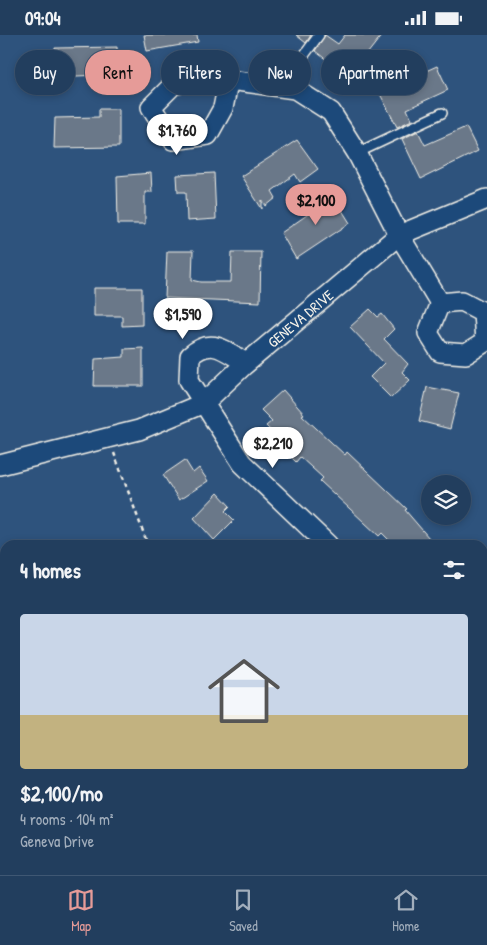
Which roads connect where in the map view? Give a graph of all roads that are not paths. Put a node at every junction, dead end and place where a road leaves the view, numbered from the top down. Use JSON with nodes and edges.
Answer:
{"nodes":[{"id":1,"x":318,"y":35,"type":"edge"},
{"id":2,"x":307,"y":50,"type":"edge"},
{"id":3,"x":228,"y":79,"type":"joint"},
{"id":4,"x":304,"y":95,"type":"edge"},
{"id":5,"x":442,"y":113,"type":"dead end"},
{"id":6,"x":357,"y":153,"type":"junction"},
{"id":7,"x":487,"y":199,"type":"edge"},
{"id":8,"x":399,"y":235,"type":"junction"},
{"id":9,"x":440,"y":303,"type":"dead end"},
{"id":10,"x":246,"y":363,"type":"junction"},
{"id":11,"x":204,"y":403,"type":"junction"},
{"id":12,"x":0,"y":465,"type":"edge"},
{"id":13,"x":323,"y":540,"type":"edge"}],
"edges":[{"from":1,"to":2,"type":"lane"},
{"from":3,"to":3,"type":"street"},
{"from":4,"to":6,"type":"street"},
{"from":5,"to":6,"type":"lane"},
{"from":6,"to":8,"type":"street"},
{"from":7,"to":8,"type":"street","name":"GENEVA DRIVE"},
{"from":8,"to":9,"type":"street"},
{"from":8,"to":10,"type":"street","name":"GENEVA DRIVE"},
{"from":10,"to":11,"type":"street","name":"GENEVA DRIVE"},
{"from":10,"to":11,"type":"street"},
{"from":11,"to":12,"type":"street","name":"GENEVA DRIVE"},
{"from":11,"to":13,"type":"street"}]}
